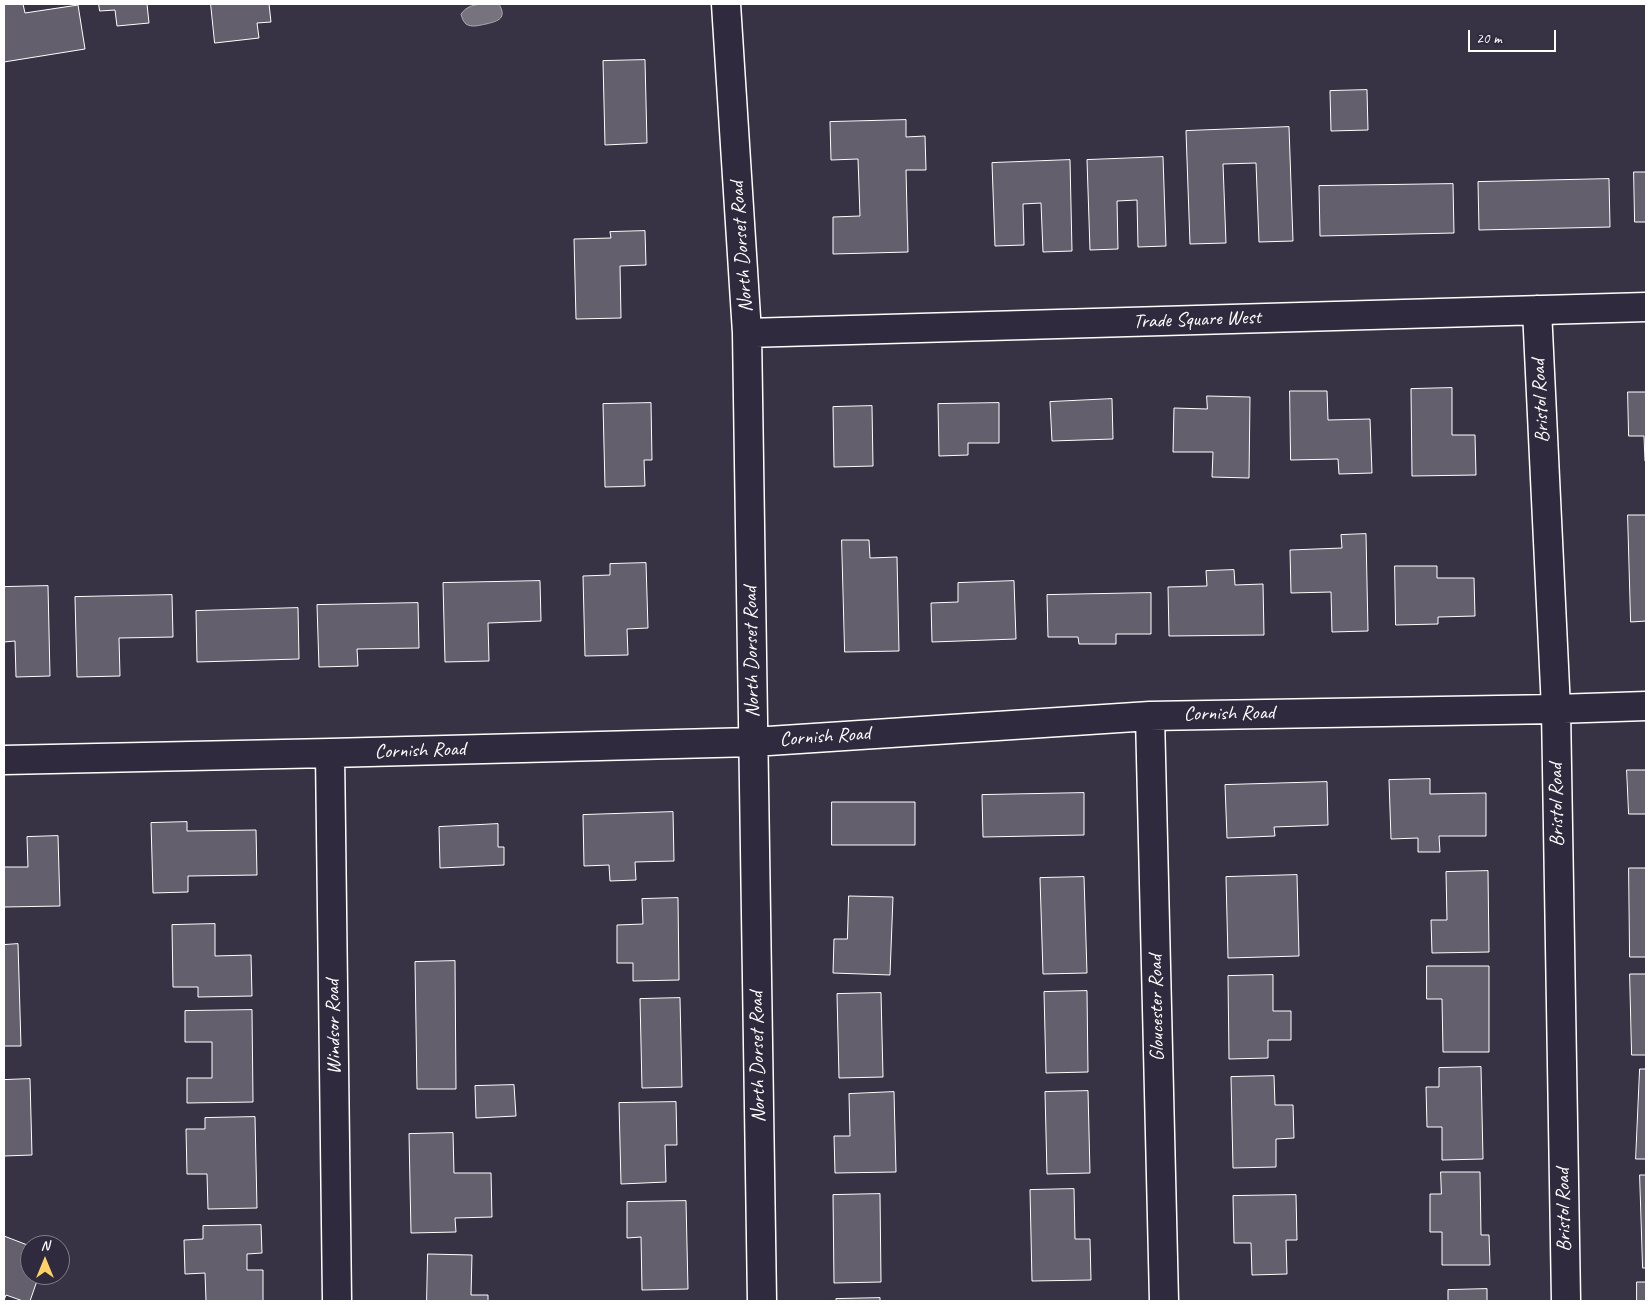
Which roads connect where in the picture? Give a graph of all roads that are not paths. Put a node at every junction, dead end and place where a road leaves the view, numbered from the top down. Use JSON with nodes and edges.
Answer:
{"nodes":[{"id":1,"x":726,"y":4,"type":"edge"},
{"id":2,"x":1646,"y":307,"type":"edge"},
{"id":3,"x":1537,"y":310,"type":"junction"},
{"id":4,"x":747,"y":333,"type":"junction"},
{"id":5,"x":1646,"y":706,"type":"edge"},
{"id":6,"x":1556,"y":709,"type":"junction"},
{"id":7,"x":1150,"y":716,"type":"junction"},
{"id":8,"x":753,"y":742,"type":"junction"},
{"id":9,"x":330,"y":754,"type":"junction"},
{"id":10,"x":4,"y":760,"type":"edge"},
{"id":11,"x":337,"y":1301,"type":"edge"},
{"id":12,"x":762,"y":1301,"type":"edge"},
{"id":13,"x":1164,"y":1301,"type":"edge"},
{"id":14,"x":1566,"y":1301,"type":"edge"}],
"edges":[{"from":1,"to":4,"type":"street","name":"North Dorset Road"},
{"from":2,"to":3,"type":"street","name":"Trade Square West"},
{"from":3,"to":4,"type":"street","name":"Trade Square West"},
{"from":3,"to":6,"type":"street","name":"Bristol Road"},
{"from":4,"to":8,"type":"street","name":"North Dorset Road"},
{"from":5,"to":6,"type":"street","name":"Cornish Road"},
{"from":6,"to":7,"type":"street","name":"Cornish Road"},
{"from":6,"to":14,"type":"street","name":"Bristol Road"},
{"from":7,"to":8,"type":"street","name":"Cornish Road"},
{"from":7,"to":13,"type":"street","name":"Gloucester Road"},
{"from":8,"to":9,"type":"street","name":"Cornish Road"},
{"from":8,"to":12,"type":"street","name":"North Dorset Road"},
{"from":9,"to":10,"type":"street","name":"Cornish Road"},
{"from":9,"to":11,"type":"street","name":"Windsor Road"}]}
